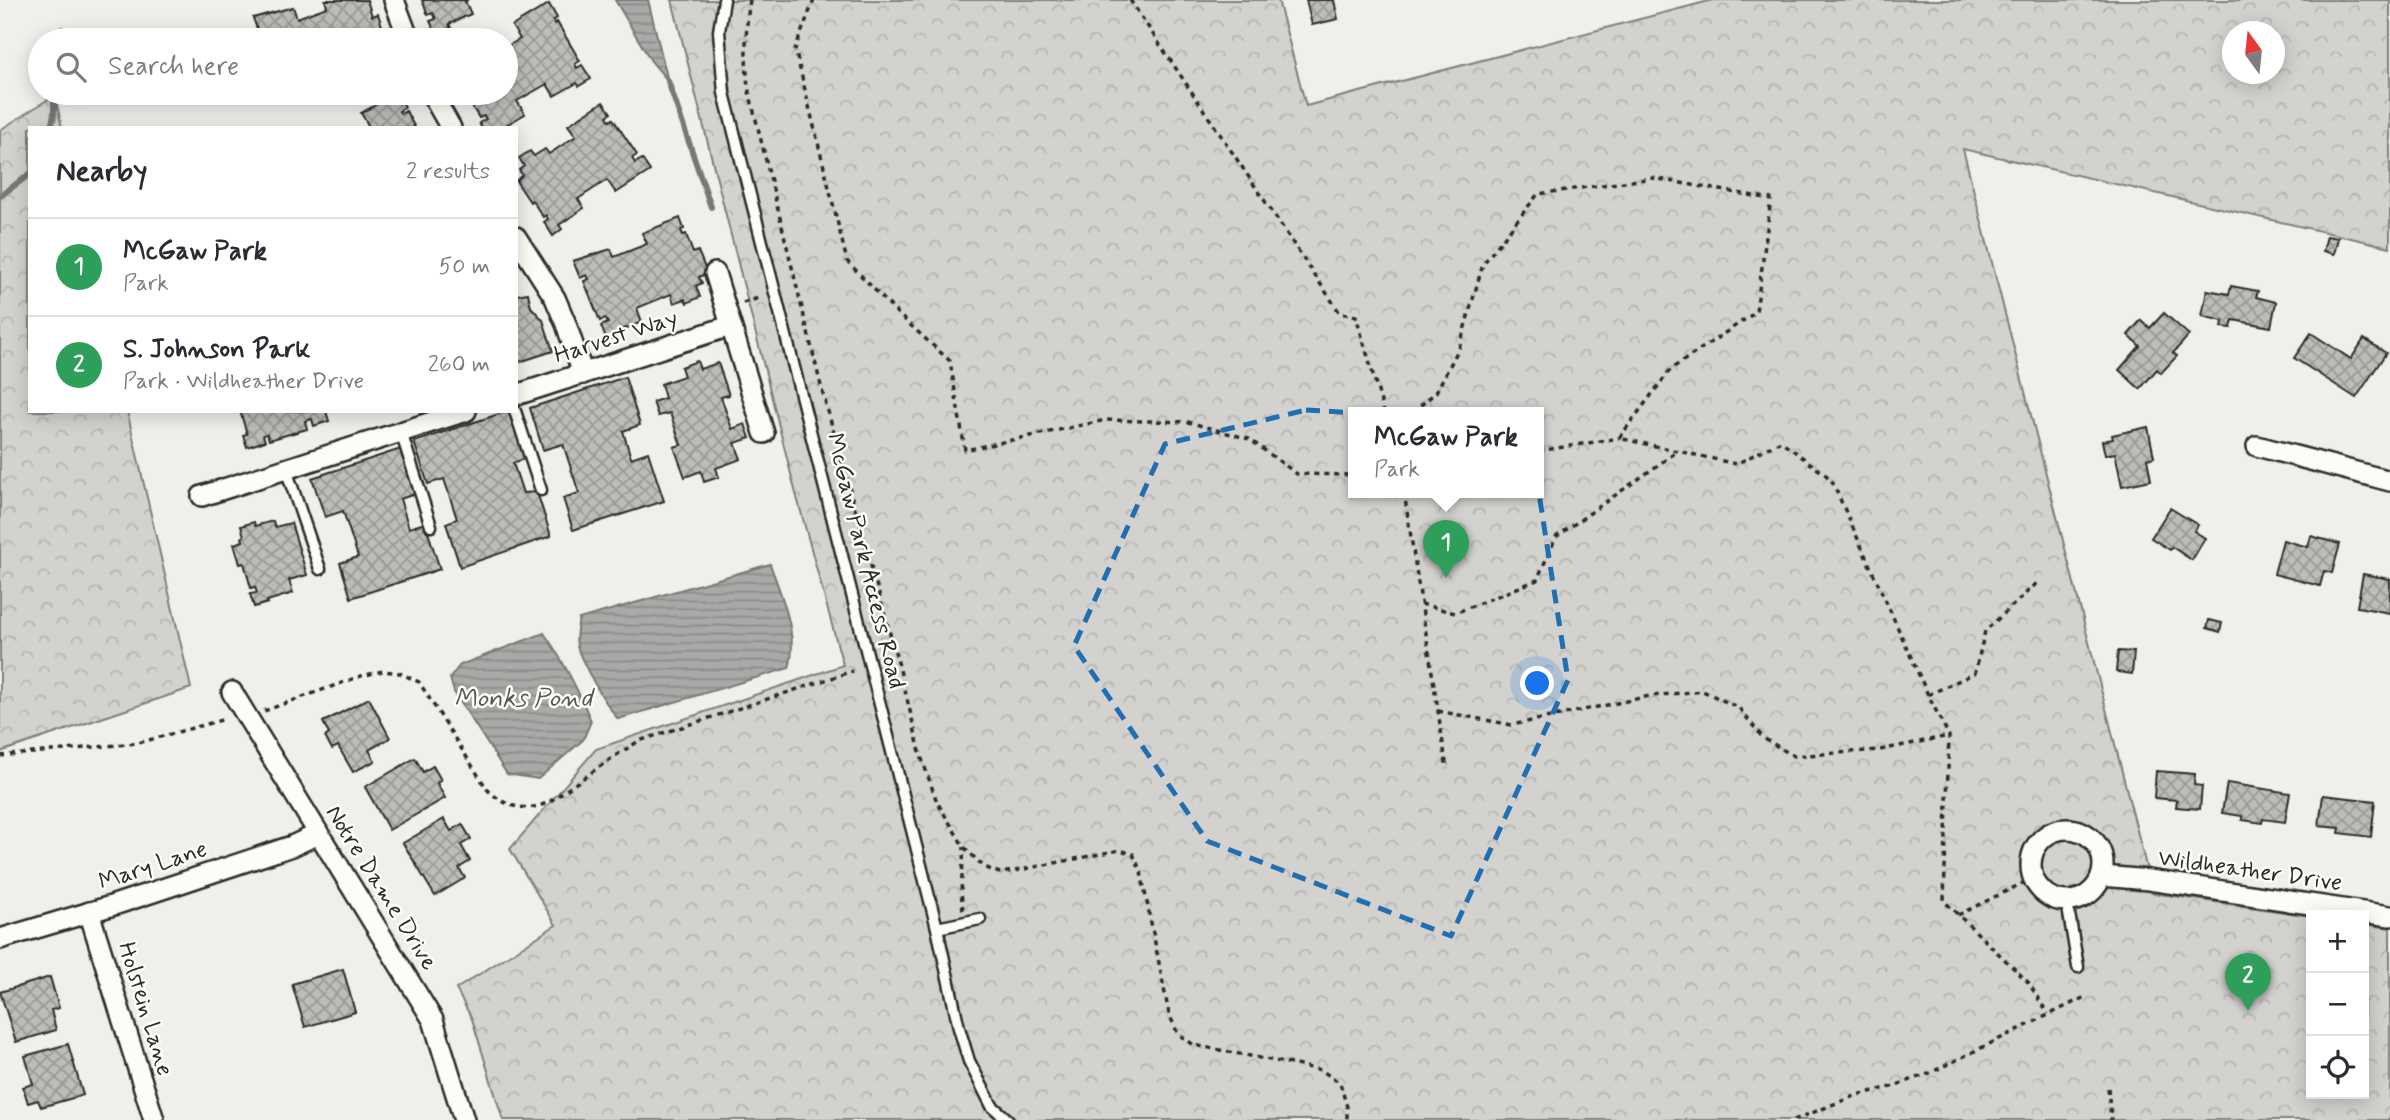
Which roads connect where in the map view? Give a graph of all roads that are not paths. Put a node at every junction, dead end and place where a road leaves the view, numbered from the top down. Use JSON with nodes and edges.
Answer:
{"nodes":[{"id":1,"x":394,"y":0,"type":"edge"},
{"id":2,"x":724,"y":0,"type":"edge"},
{"id":3,"x":404,"y":28,"type":"edge"},
{"id":4,"x":438,"y":105,"type":"edge"},
{"id":5,"x":450,"y":126,"type":"edge"},
{"id":6,"x":518,"y":240,"type":"edge"},
{"id":7,"x":715,"y":273,"type":"dead end"},
{"id":8,"x":728,"y":317,"type":"junction"},
{"id":9,"x":583,"y":373,"type":"junction"},
{"id":10,"x":518,"y":394,"type":"edge"},
{"id":11,"x":460,"y":413,"type":"edge"},
{"id":12,"x":516,"y":413,"type":"edge"},
{"id":13,"x":401,"y":432,"type":"junction"},
{"id":14,"x":764,"y":433,"type":"dead end"},
{"id":15,"x":2257,"y":446,"type":"dead end"},
{"id":16,"x":286,"y":469,"type":"junction"},
{"id":17,"x":2390,"y":481,"type":"edge"},
{"id":18,"x":541,"y":490,"type":"dead end"},
{"id":19,"x":202,"y":496,"type":"dead end"},
{"id":20,"x":431,"y":526,"type":"dead end"},
{"id":21,"x":320,"y":569,"type":"dead end"},
{"id":22,"x":232,"y":692,"type":"dead end"},
{"id":23,"x":318,"y":834,"type":"junction"},
{"id":24,"x":2102,"y":876,"type":"junction"},
{"id":25,"x":2067,"y":902,"type":"junction"},
{"id":26,"x":89,"y":912,"type":"junction"},
{"id":27,"x":2390,"y":916,"type":"edge"},
{"id":28,"x":980,"y":919,"type":"dead end"},
{"id":29,"x":937,"y":928,"type":"junction"},
{"id":30,"x":0,"y":939,"type":"edge"},
{"id":31,"x":2078,"y":967,"type":"dead end"},
{"id":32,"x":154,"y":1120,"type":"edge"},
{"id":33,"x":464,"y":1120,"type":"edge"},
{"id":34,"x":1009,"y":1120,"type":"edge"}],
"edges":[{"from":1,"to":3,"type":"street"},
{"from":2,"to":29,"type":"lane","name":"McGaw Park Access Road"},
{"from":4,"to":5,"type":"street"},
{"from":6,"to":9,"type":"street"},
{"from":7,"to":8,"type":"street"},
{"from":8,"to":9,"type":"street","name":"Harvest Way"},
{"from":8,"to":14,"type":"street"},
{"from":9,"to":10,"type":"street","name":"Harvest Way"},
{"from":11,"to":13,"type":"street"},
{"from":12,"to":18,"type":"lane"},
{"from":13,"to":16,"type":"street"},
{"from":13,"to":20,"type":"lane"},
{"from":15,"to":17,"type":"street"},
{"from":16,"to":19,"type":"street"},
{"from":16,"to":21,"type":"lane"},
{"from":22,"to":23,"type":"street","name":"Notre Dame Drive"},
{"from":23,"to":26,"type":"street","name":"Mary Lane"},
{"from":23,"to":33,"type":"street","name":"Notre Dame Drive"},
{"from":24,"to":25,"type":"street"},
{"from":24,"to":25,"type":"street"},
{"from":24,"to":27,"type":"street","name":"Wildheather Drive"},
{"from":25,"to":31,"type":"lane"},
{"from":26,"to":30,"type":"street","name":"Mary Lane"},
{"from":26,"to":32,"type":"street","name":"Holstein Lane"},
{"from":28,"to":29,"type":"lane"},
{"from":29,"to":34,"type":"lane","name":"McGaw Park Access Road"}]}
